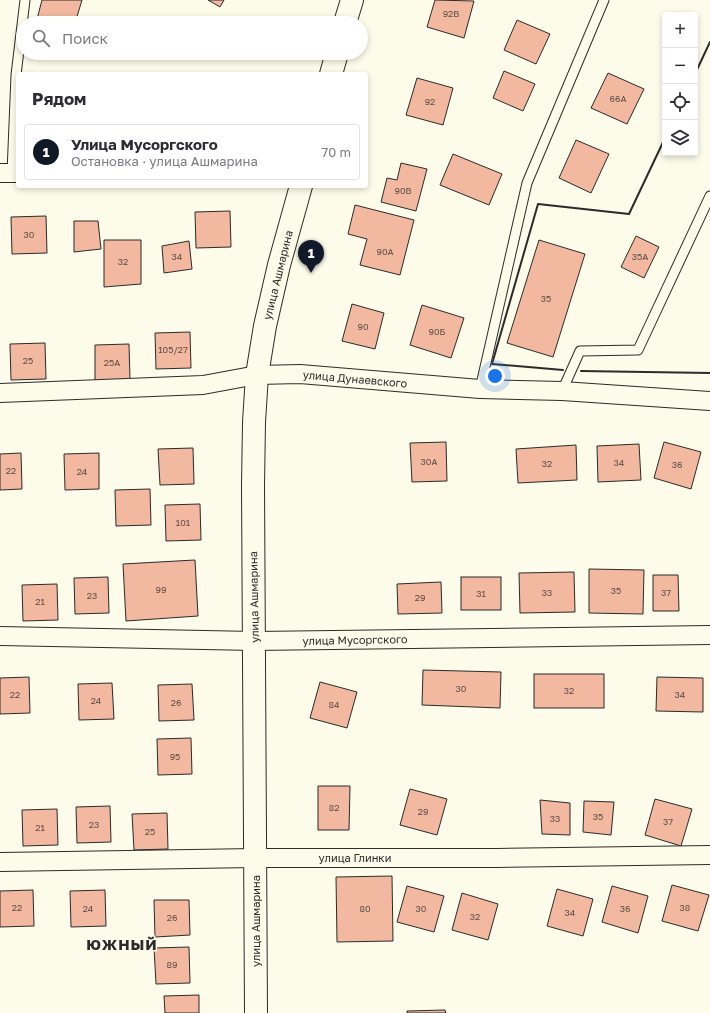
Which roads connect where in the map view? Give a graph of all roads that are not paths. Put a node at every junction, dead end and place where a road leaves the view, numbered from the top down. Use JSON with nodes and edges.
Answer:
{"nodes":[{"id":1,"x":26,"y":0,"type":"edge"},
{"id":2,"x":352,"y":0,"type":"edge"},
{"id":3,"x":604,"y":0,"type":"edge"},
{"id":4,"x":24,"y":16,"type":"edge"},
{"id":5,"x":347,"y":16,"type":"edge"},
{"id":6,"x":18,"y":60,"type":"edge"},
{"id":7,"x":335,"y":60,"type":"edge"},
{"id":8,"x":16,"y":72,"type":"edge"},
{"id":9,"x":332,"y":72,"type":"edge"},
{"id":10,"x":16,"y":75,"type":"edge"},
{"id":11,"x":10,"y":173,"type":"edge"},
{"id":12,"x":300,"y":188,"type":"edge"},
{"id":13,"x":710,"y":196,"type":"edge"},
{"id":14,"x":256,"y":376,"type":"junction"},
{"id":15,"x":480,"y":389,"type":"junction"},
{"id":16,"x":562,"y":391,"type":"junction"},
{"id":17,"x":0,"y":393,"type":"edge"},
{"id":18,"x":710,"y":401,"type":"edge"},
{"id":19,"x":710,"y":635,"type":"edge"},
{"id":20,"x":0,"y":636,"type":"edge"},
{"id":21,"x":255,"y":641,"type":"junction"},
{"id":22,"x":710,"y":855,"type":"edge"},
{"id":23,"x":255,"y":858,"type":"junction"},
{"id":24,"x":0,"y":862,"type":"edge"},
{"id":25,"x":256,"y":1013,"type":"edge"}],
"edges":[{"from":1,"to":4,"type":"lane"},
{"from":2,"to":5,"type":"street"},
{"from":3,"to":15,"type":"lane"},
{"from":6,"to":8,"type":"lane"},
{"from":7,"to":9,"type":"street"},
{"from":10,"to":11,"type":"lane"},
{"from":12,"to":14,"type":"street","name":"улица Ашмарина"},
{"from":13,"to":16,"type":"lane"},
{"from":14,"to":15,"type":"street","name":"улица Дунаевского"},
{"from":14,"to":17,"type":"street","name":"улица Дунаевского"},
{"from":14,"to":21,"type":"street","name":"улица Ашмарина"},
{"from":15,"to":16,"type":"street","name":"улица Дунаевского"},
{"from":16,"to":18,"type":"street","name":"улица Дунаевского"},
{"from":19,"to":21,"type":"street","name":"улица Мусоргского"},
{"from":20,"to":21,"type":"street","name":"улица Мусоргского"},
{"from":21,"to":23,"type":"street","name":"улица Ашмарина"},
{"from":22,"to":23,"type":"street","name":"улица Глинки"},
{"from":23,"to":24,"type":"street","name":"улица Глинки"},
{"from":23,"to":25,"type":"street","name":"улица Ашмарина"}]}
